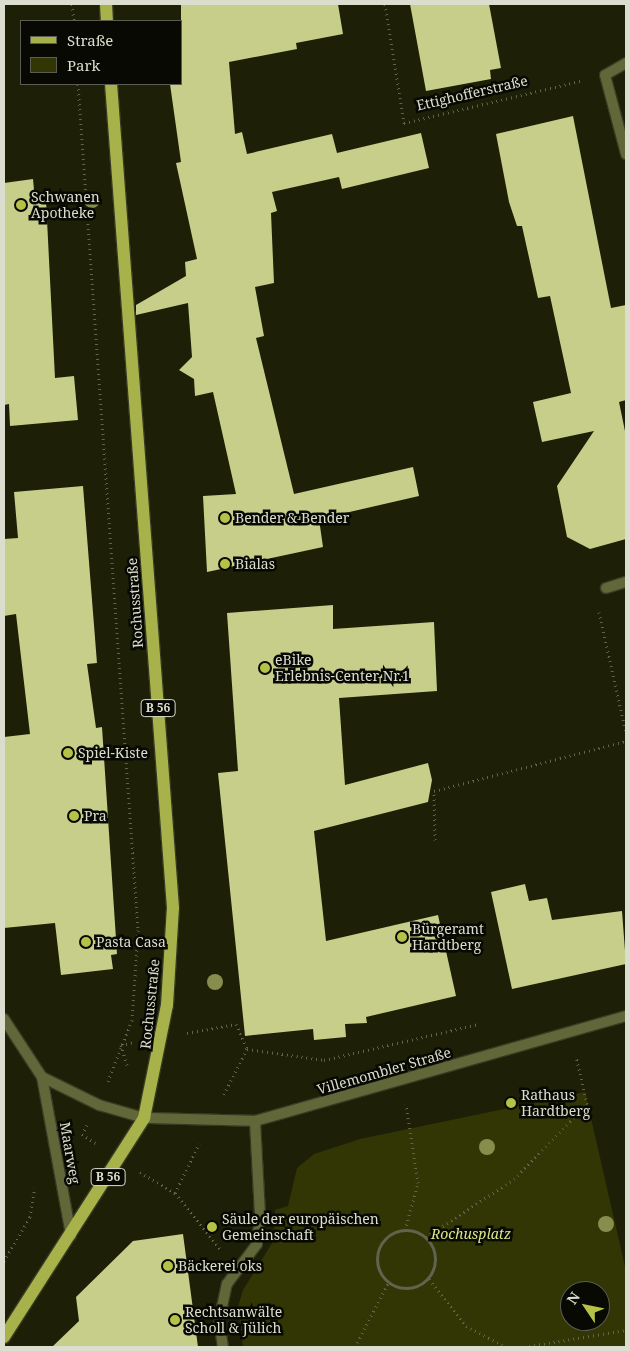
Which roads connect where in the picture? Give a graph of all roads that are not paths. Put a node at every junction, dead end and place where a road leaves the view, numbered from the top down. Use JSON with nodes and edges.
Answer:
{"nodes":[{"id":1,"x":106,"y":4,"type":"edge"},
{"id":2,"x":107,"y":20,"type":"edge"},
{"id":3,"x":626,"y":63,"type":"edge"},
{"id":4,"x":111,"y":85,"type":"edge"},
{"id":5,"x":623,"y":124,"type":"edge"},
{"id":6,"x":626,"y":154,"type":"edge"},
{"id":7,"x":626,"y":582,"type":"edge"},
{"id":8,"x":606,"y":588,"type":"road end"},
{"id":9,"x":626,"y":1016,"type":"edge"},
{"id":10,"x":4,"y":1019,"type":"edge"},
{"id":11,"x":42,"y":1077,"type":"junction"},
{"id":12,"x":144,"y":1118,"type":"junction"},
{"id":13,"x":256,"y":1121,"type":"junction"},
{"id":14,"x":71,"y":1235,"type":"junction"},
{"id":15,"x":4,"y":1336,"type":"edge"},
{"id":16,"x":223,"y":1347,"type":"edge"}],
"edges":[{"from":1,"to":2,"type":"main road"},
{"from":3,"to":5,"type":"street"},
{"from":4,"to":12,"type":"main road","name":"Rochusstraße","number":"B 56"},
{"from":5,"to":6,"type":"street"},
{"from":7,"to":8,"type":"street"},
{"from":9,"to":13,"type":"street","name":"Villemombler Straße"},
{"from":10,"to":11,"type":"street","name":"Maarweg"},
{"from":11,"to":12,"type":"street"},
{"from":11,"to":14,"type":"street","name":"Maarweg"},
{"from":12,"to":13,"type":"street","name":"Villemombler Straße"},
{"from":12,"to":14,"type":"main road","number":"B 56"},
{"from":13,"to":16,"type":"street"},
{"from":14,"to":15,"type":"main road","number":"B 56"}]}
